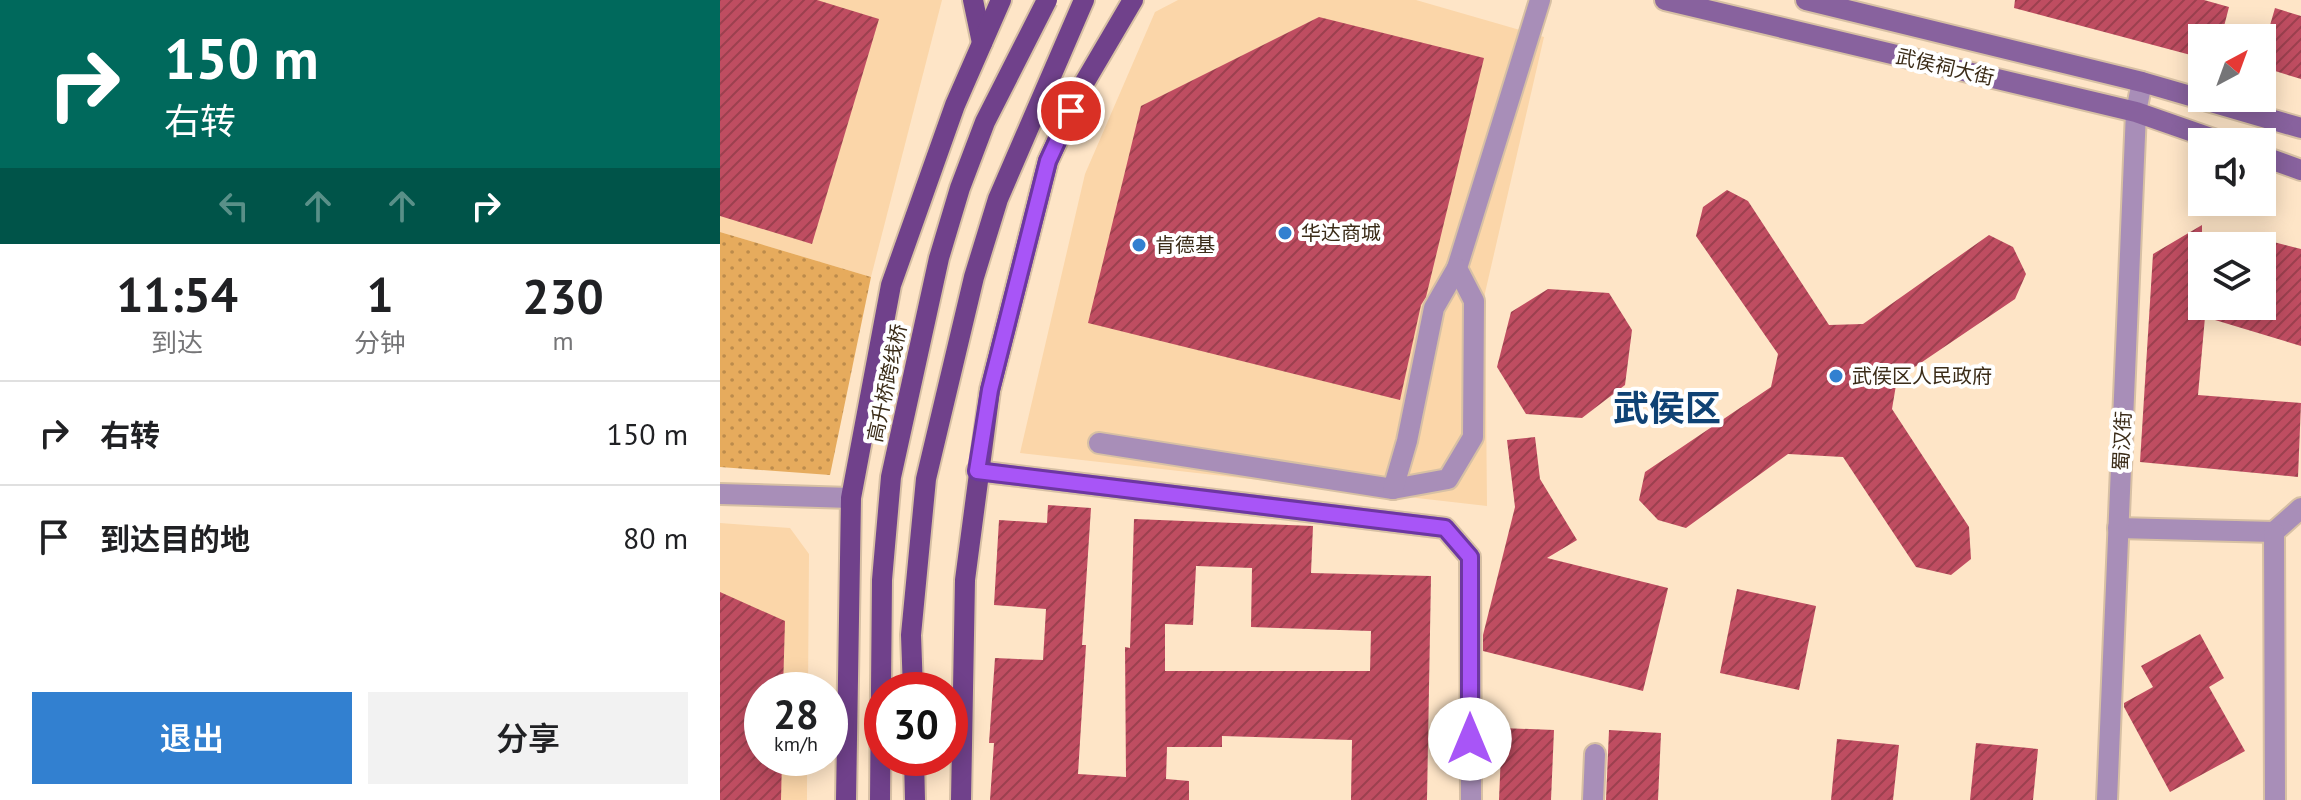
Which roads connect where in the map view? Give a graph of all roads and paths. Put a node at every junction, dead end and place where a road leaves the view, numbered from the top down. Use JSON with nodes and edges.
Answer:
{"nodes":[{"id":1,"x":973,"y":0,"type":"edge"},
{"id":2,"x":1001,"y":0,"type":"edge"},
{"id":3,"x":1047,"y":0,"type":"edge"},
{"id":4,"x":1084,"y":0,"type":"edge"},
{"id":5,"x":1133,"y":0,"type":"edge"},
{"id":6,"x":1147,"y":0,"type":"edge"},
{"id":7,"x":1540,"y":0,"type":"edge"},
{"id":8,"x":1665,"y":0,"type":"edge"},
{"id":9,"x":1806,"y":0,"type":"edge"},
{"id":10,"x":1118,"y":24,"type":"junction"},
{"id":11,"x":982,"y":43,"type":"junction"},
{"id":12,"x":2142,"y":82,"type":"junction"},
{"id":13,"x":2136,"y":112,"type":"junction"},
{"id":14,"x":2301,"y":128,"type":"edge"},
{"id":15,"x":2188,"y":130,"type":"edge"},
{"id":16,"x":2276,"y":161,"type":"edge"},
{"id":17,"x":2301,"y":170,"type":"edge"},
{"id":18,"x":1457,"y":268,"type":"junction"},
{"id":19,"x":1099,"y":443,"type":"dead end"},
{"id":20,"x":977,"y":471,"type":"junction"},
{"id":21,"x":1393,"y":489,"type":"junction"},
{"id":22,"x":720,"y":494,"type":"edge"},
{"id":23,"x":851,"y":498,"type":"junction"},
{"id":24,"x":2301,"y":508,"type":"edge"},
{"id":25,"x":2118,"y":528,"type":"junction"},
{"id":26,"x":2274,"y":532,"type":"junction"},
{"id":27,"x":912,"y":672,"type":"edge"},
{"id":28,"x":1595,"y":754,"type":"dead end"},
{"id":29,"x":914,"y":776,"type":"edge"},
{"id":30,"x":846,"y":800,"type":"edge"},
{"id":31,"x":880,"y":800,"type":"edge"},
{"id":32,"x":915,"y":800,"type":"edge"},
{"id":33,"x":961,"y":800,"type":"edge"},
{"id":34,"x":1471,"y":800,"type":"edge"},
{"id":35,"x":1593,"y":800,"type":"edge"},
{"id":36,"x":2107,"y":800,"type":"edge"},
{"id":37,"x":2275,"y":800,"type":"edge"}],
"edges":[{"from":1,"to":11,"type":"main road"},
{"from":2,"to":11,"type":"main road"},
{"from":3,"to":31,"type":"main road","name":"高升桥跨线桥","bridge":true},
{"from":4,"to":27,"type":"main road"},
{"from":5,"to":10,"type":"main road"},
{"from":6,"to":10,"type":"main road"},
{"from":7,"to":18,"type":"street"},
{"from":8,"to":13,"type":"main road","name":"武侯祠大街"},
{"from":9,"to":12,"type":"main road","name":"武侯祠大街"},
{"from":10,"to":20,"type":"main road"},
{"from":11,"to":23,"type":"main road"},
{"from":12,"to":13,"type":"street","name":"蜀汉街"},
{"from":12,"to":14,"type":"main road","name":"武侯祠大街"},
{"from":13,"to":15,"type":"main road","name":"武侯祠大街"},
{"from":13,"to":25,"type":"street","name":"蜀汉街"},
{"from":16,"to":17,"type":"main road"},
{"from":18,"to":21,"type":"street"},
{"from":18,"to":21,"type":"street"},
{"from":19,"to":21,"type":"street"},
{"from":20,"to":33,"type":"main road"},
{"from":20,"to":34,"type":"street"},
{"from":22,"to":23,"type":"street"},
{"from":23,"to":30,"type":"main road"},
{"from":24,"to":26,"type":"street"},
{"from":25,"to":26,"type":"street"},
{"from":25,"to":36,"type":"street","name":"蜀汉街"},
{"from":26,"to":37,"type":"street"},
{"from":28,"to":35,"type":"street"},
{"from":29,"to":32,"type":"main road"}]}
